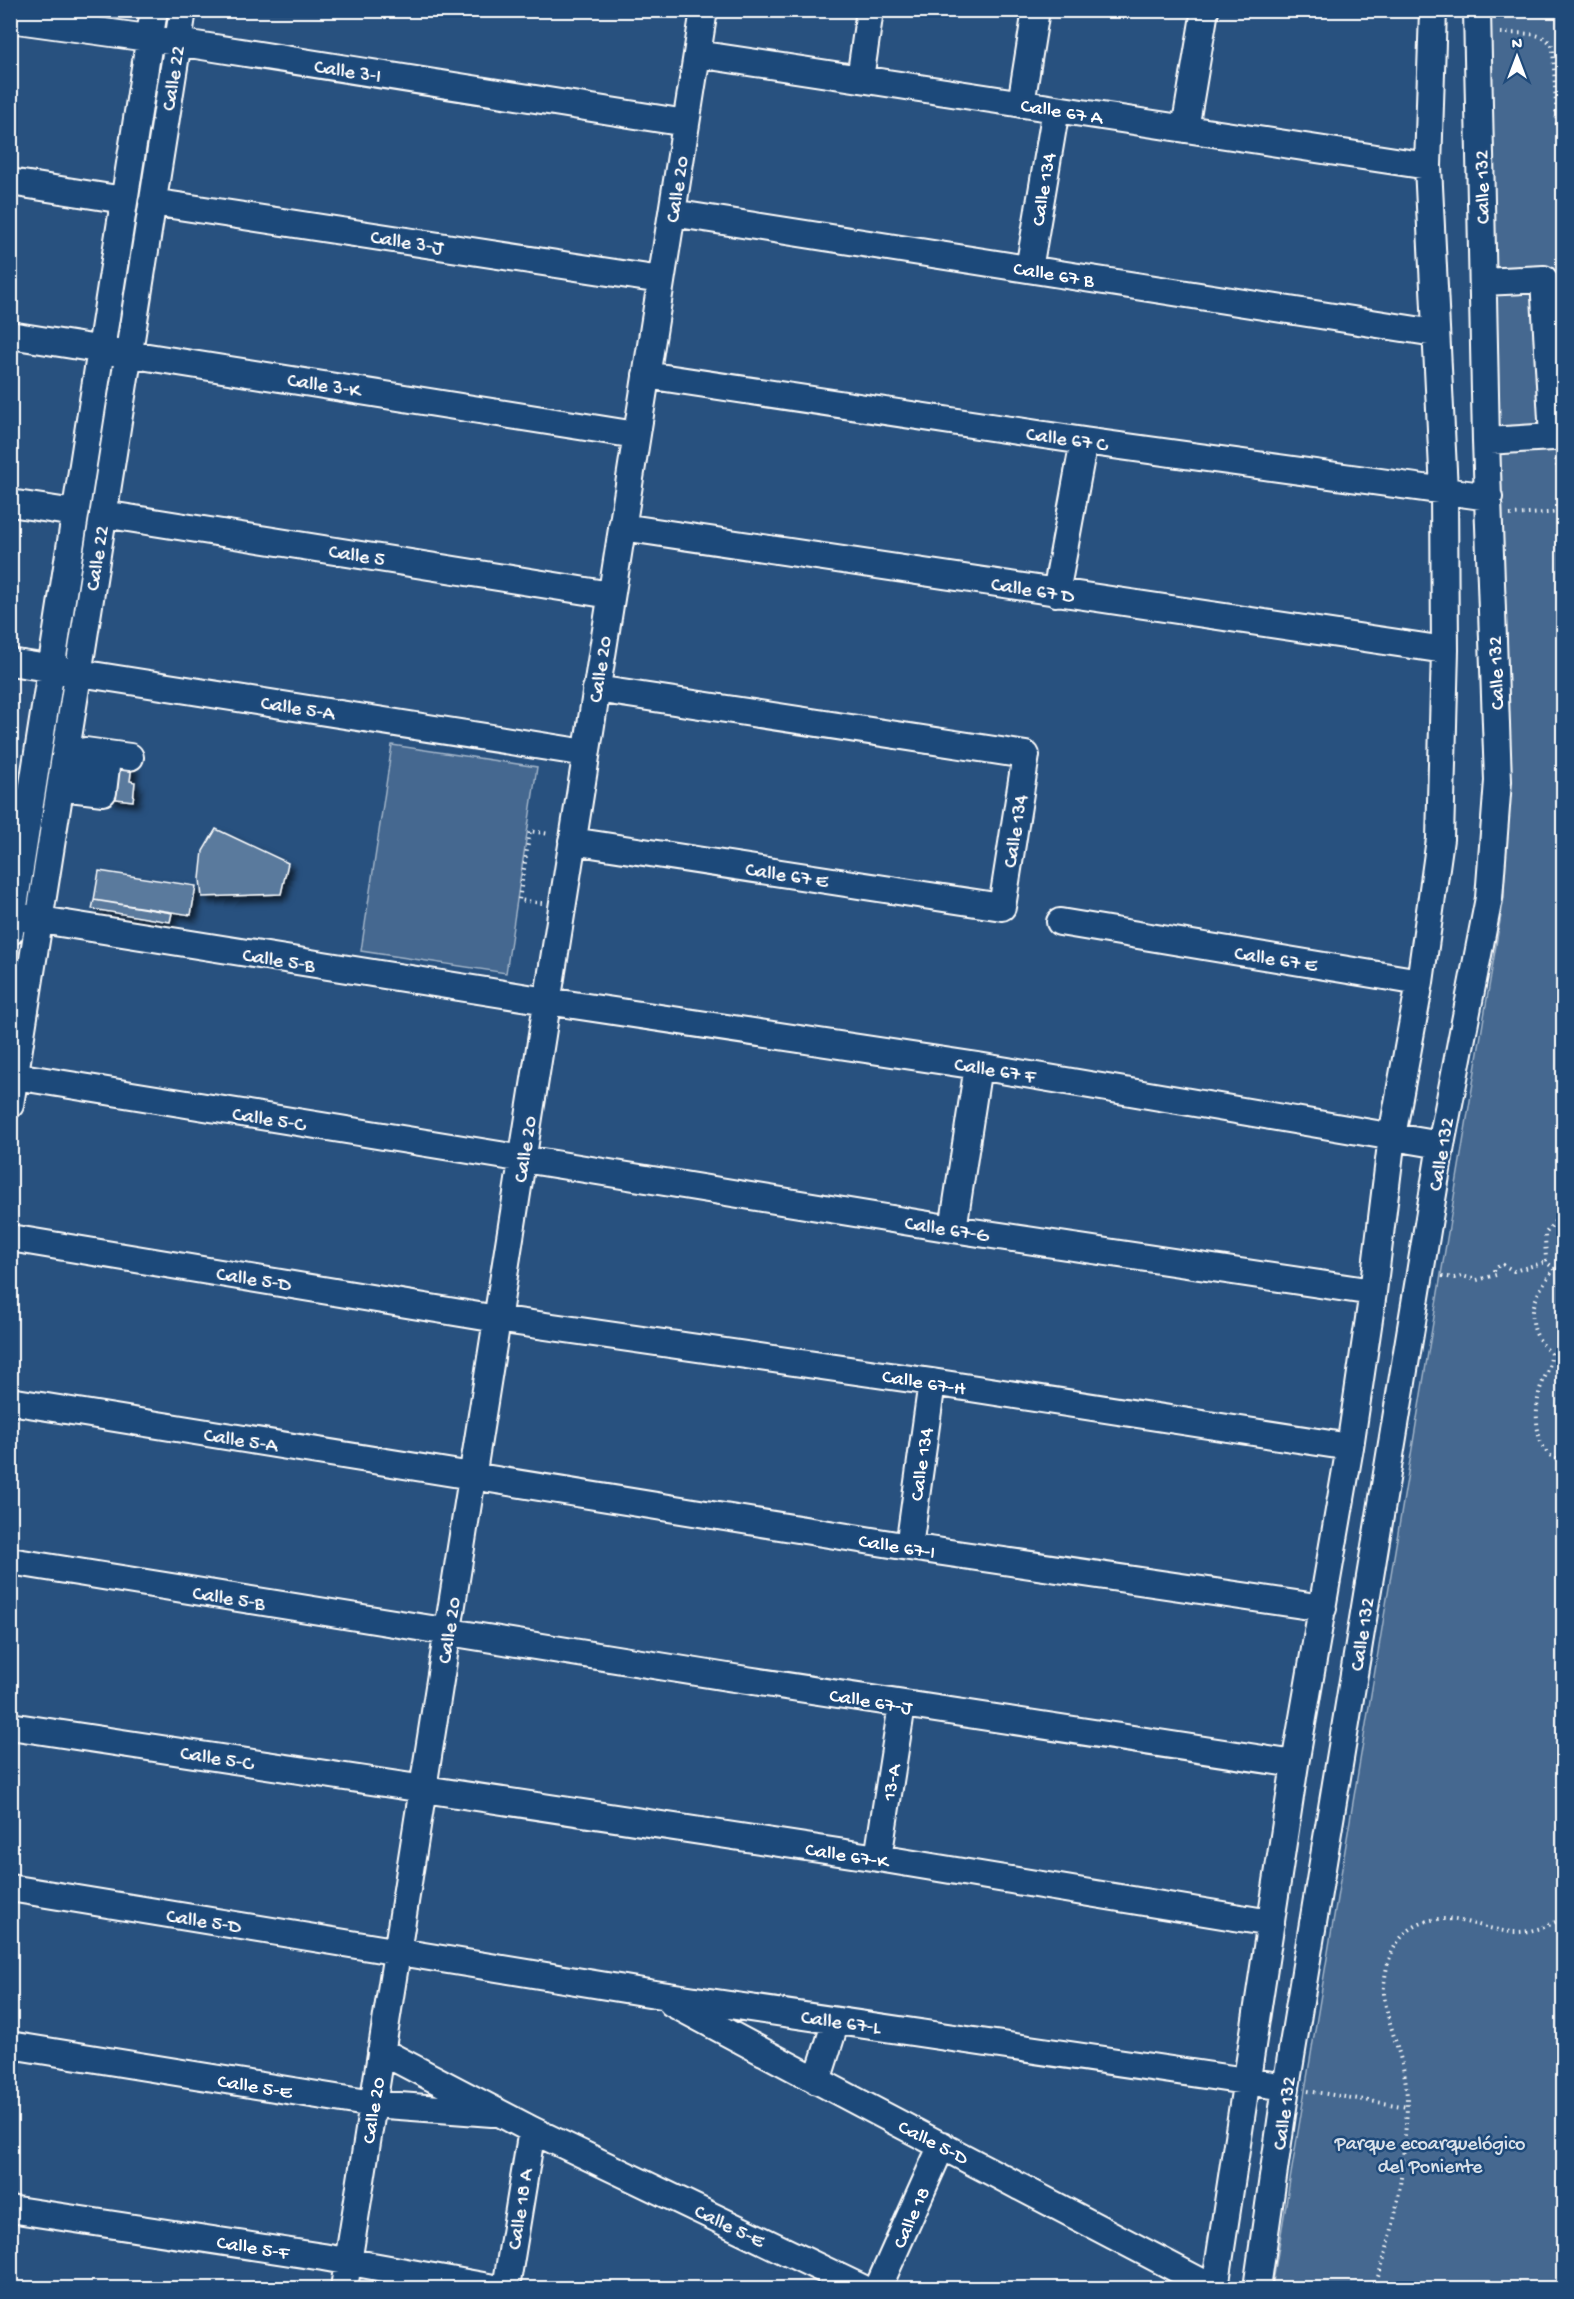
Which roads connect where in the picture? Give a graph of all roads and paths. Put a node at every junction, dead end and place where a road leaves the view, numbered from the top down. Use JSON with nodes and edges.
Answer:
{"nodes":[{"id":1,"x":154,"y":10,"type":"edge"},
{"id":2,"x":183,"y":10,"type":"edge"},
{"id":3,"x":704,"y":10,"type":"edge"},
{"id":4,"x":870,"y":10,"type":"edge"},
{"id":5,"x":1036,"y":10,"type":"edge"},
{"id":6,"x":1205,"y":10,"type":"edge"},
{"id":7,"x":1433,"y":10,"type":"edge"},
{"id":8,"x":1477,"y":10,"type":"edge"},
{"id":9,"x":10,"y":19,"type":"edge"},
{"id":10,"x":1496,"y":33,"type":"dead end"},
{"id":11,"x":149,"y":39,"type":"junction"},
{"id":12,"x":177,"y":42,"type":"junction"},
{"id":13,"x":697,"y":54,"type":"junction"},
{"id":14,"x":860,"y":79,"type":"junction"},
{"id":15,"x":1021,"y":104,"type":"junction"},
{"id":16,"x":1056,"y":109,"type":"junction"},
{"id":17,"x":686,"y":123,"type":"junction"},
{"id":18,"x":1185,"y":129,"type":"junction"},
{"id":19,"x":1563,"y":132,"type":"edge"},
{"id":20,"x":1428,"y":166,"type":"junction"},
{"id":21,"x":10,"y":182,"type":"edge"},
{"id":22,"x":124,"y":200,"type":"junction"},
{"id":23,"x":152,"y":202,"type":"junction"},
{"id":24,"x":672,"y":213,"type":"junction"},
{"id":25,"x":1029,"y":269,"type":"junction"},
{"id":26,"x":661,"y":280,"type":"junction"},
{"id":27,"x":1483,"y":282,"type":"junction"},
{"id":28,"x":1435,"y":333,"type":"junction"},
{"id":29,"x":10,"y":335,"type":"edge"},
{"id":30,"x":101,"y":348,"type":"junction"},
{"id":31,"x":129,"y":352,"type":"junction"},
{"id":32,"x":646,"y":375,"type":"junction"},
{"id":33,"x":636,"y":435,"type":"junction"},
{"id":34,"x":1554,"y":437,"type":"junction"},
{"id":35,"x":1084,"y":441,"type":"junction"},
{"id":36,"x":1486,"y":441,"type":"junction"},
{"id":37,"x":1444,"y":490,"type":"junction"},
{"id":38,"x":10,"y":502,"type":"edge"},
{"id":39,"x":1490,"y":507,"type":"junction"},
{"id":40,"x":1563,"y":510,"type":"edge"},
{"id":41,"x":75,"y":513,"type":"junction"},
{"id":42,"x":103,"y":514,"type":"junction"},
{"id":43,"x":622,"y":527,"type":"junction"},
{"id":44,"x":1056,"y":593,"type":"junction"},
{"id":45,"x":611,"y":595,"type":"junction"},
{"id":46,"x":1445,"y":650,"type":"junction"},
{"id":47,"x":11,"y":668,"type":"edge"},
{"id":48,"x":51,"y":668,"type":"junction"},
{"id":49,"x":78,"y":673,"type":"junction"},
{"id":50,"x":596,"y":689,"type":"junction"},
{"id":51,"x":586,"y":753,"type":"junction"},
{"id":52,"x":130,"y":757,"type":"dead end"},
{"id":53,"x":64,"y":766,"type":"junction"},
{"id":54,"x":565,"y":838,"type":"junction"},
{"id":55,"x":546,"y":904,"type":"dead end"},
{"id":56,"x":1002,"y":907,"type":"joint"},
{"id":57,"x":11,"y":921,"type":"edge"},
{"id":58,"x":40,"y":921,"type":"junction"},
{"id":59,"x":1060,"y":922,"type":"dead end"},
{"id":60,"x":1420,"y":982,"type":"junction"},
{"id":61,"x":547,"y":1001,"type":"junction"},
{"id":62,"x":978,"y":1066,"type":"junction"},
{"id":63,"x":15,"y":1076,"type":"junction"},
{"id":64,"x":10,"y":1105,"type":"edge"},
{"id":65,"x":1392,"y":1136,"type":"junction"},
{"id":66,"x":1441,"y":1145,"type":"junction"},
{"id":67,"x":522,"y":1160,"type":"junction"},
{"id":68,"x":1563,"y":1210,"type":"edge"},
{"id":69,"x":953,"y":1230,"type":"junction"},
{"id":70,"x":10,"y":1238,"type":"edge"},
{"id":71,"x":1563,"y":1260,"type":"edge"},
{"id":72,"x":1546,"y":1262,"type":"junction"},
{"id":73,"x":1555,"y":1269,"type":"junction"},
{"id":74,"x":1445,"y":1277,"type":"dead end"},
{"id":75,"x":1373,"y":1292,"type":"junction"},
{"id":76,"x":497,"y":1318,"type":"junction"},
{"id":77,"x":932,"y":1382,"type":"junction"},
{"id":78,"x":10,"y":1401,"type":"edge"},
{"id":79,"x":1350,"y":1447,"type":"junction"},
{"id":80,"x":1563,"y":1463,"type":"edge"},
{"id":81,"x":472,"y":1476,"type":"junction"},
{"id":82,"x":909,"y":1547,"type":"junction"},
{"id":83,"x":10,"y":1561,"type":"edge"},
{"id":84,"x":1323,"y":1608,"type":"junction"},
{"id":85,"x":447,"y":1633,"type":"junction"},
{"id":86,"x":902,"y":1705,"type":"junction"},
{"id":87,"x":10,"y":1726,"type":"edge"},
{"id":88,"x":1295,"y":1764,"type":"junction"},
{"id":89,"x":423,"y":1788,"type":"junction"},
{"id":90,"x":878,"y":1858,"type":"junction"},
{"id":91,"x":10,"y":1888,"type":"edge"},
{"id":92,"x":1563,"y":1918,"type":"edge"},
{"id":93,"x":1271,"y":1923,"type":"junction"},
{"id":94,"x":397,"y":1953,"type":"junction"},
{"id":95,"x":655,"y":1994,"type":"junction"},
{"id":96,"x":836,"y":2021,"type":"junction"},
{"id":97,"x":10,"y":2045,"type":"edge"},
{"id":98,"x":381,"y":2051,"type":"junction"},
{"id":99,"x":817,"y":2081,"type":"junction"},
{"id":100,"x":1245,"y":2081,"type":"junction"},
{"id":101,"x":1297,"y":2089,"type":"junction"},
{"id":102,"x":373,"y":2104,"type":"junction"},
{"id":103,"x":1408,"y":2107,"type":"junction"},
{"id":104,"x":501,"y":2114,"type":"junction"},
{"id":105,"x":532,"y":2130,"type":"junction"},
{"id":106,"x":942,"y":2145,"type":"junction"},
{"id":107,"x":10,"y":2209,"type":"edge"},
{"id":108,"x":348,"y":2261,"type":"junction"},
{"id":109,"x":344,"y":2289,"type":"edge"},
{"id":110,"x":494,"y":2289,"type":"edge"},
{"id":111,"x":506,"y":2289,"type":"edge"},
{"id":112,"x":862,"y":2289,"type":"edge"},
{"id":113,"x":878,"y":2289,"type":"edge"},
{"id":114,"x":1214,"y":2289,"type":"edge"},
{"id":115,"x":1257,"y":2289,"type":"edge"},
{"id":116,"x":1374,"y":2289,"type":"edge"}],
"edges":[{"from":1,"to":11,"type":"street","name":"Calle 22"},
{"from":2,"to":12,"type":"street","name":"Calle 22"},
{"from":3,"to":13,"type":"street","name":"Calle 20"},
{"from":4,"to":14,"type":"street"},
{"from":5,"to":15,"type":"street"},
{"from":6,"to":18,"type":"street"},
{"from":7,"to":20,"type":"street"},
{"from":8,"to":27,"type":"street","name":"Calle 132"},
{"from":9,"to":11,"type":"street","name":"Calle 3-I"},
{"from":10,"to":19,"type":"path"},
{"from":11,"to":12,"type":"street","name":"Calle 3-I"},
{"from":11,"to":22,"type":"street","name":"Calle 22"},
{"from":12,"to":17,"type":"street","name":"Calle 3-I"},
{"from":12,"to":23,"type":"street","name":"Calle 22"},
{"from":13,"to":14,"type":"street","name":"Calle 67 A"},
{"from":13,"to":17,"type":"street","name":"Calle 20"},
{"from":14,"to":15,"type":"street","name":"Calle 67 A"},
{"from":15,"to":16,"type":"street","name":"Calle 67 A"},
{"from":16,"to":18,"type":"street","name":"Calle 67 A"},
{"from":16,"to":25,"type":"street","name":"Calle 134"},
{"from":17,"to":24,"type":"street","name":"Calle 20"},
{"from":18,"to":20,"type":"street","name":"Calle 67 A"},
{"from":20,"to":28,"type":"street"},
{"from":21,"to":22,"type":"street"},
{"from":22,"to":30,"type":"street","name":"Calle 22"},
{"from":23,"to":26,"type":"street","name":"Calle 3-J"},
{"from":23,"to":31,"type":"street","name":"Calle 22"},
{"from":24,"to":25,"type":"street","name":"Calle 67 B"},
{"from":24,"to":26,"type":"street","name":"Calle 20"},
{"from":25,"to":28,"type":"street","name":"Calle 67 B"},
{"from":26,"to":32,"type":"street","name":"Calle 20"},
{"from":27,"to":34,"type":"street"},
{"from":27,"to":36,"type":"street","name":"Calle 132"},
{"from":28,"to":37,"type":"street"},
{"from":29,"to":30,"type":"street","name":"Calle 3-K"},
{"from":30,"to":31,"type":"street","name":"Calle 3-K"},
{"from":30,"to":41,"type":"street","name":"Calle 22"},
{"from":31,"to":33,"type":"street","name":"Calle 3-K"},
{"from":31,"to":42,"type":"street","name":"Calle 22"},
{"from":32,"to":33,"type":"street","name":"Calle 20"},
{"from":32,"to":35,"type":"street","name":"Calle 67 C"},
{"from":33,"to":43,"type":"street","name":"Calle 20"},
{"from":34,"to":36,"type":"street"},
{"from":34,"to":40,"type":"path"},
{"from":35,"to":37,"type":"street","name":"Calle 67 C"},
{"from":35,"to":44,"type":"street"},
{"from":36,"to":39,"type":"street","name":"Calle 132"},
{"from":37,"to":39,"type":"street","name":"Calle 67 C"},
{"from":37,"to":46,"type":"street"},
{"from":38,"to":41,"type":"street"},
{"from":39,"to":40,"type":"path"},
{"from":39,"to":66,"type":"street","name":"Calle 132"},
{"from":41,"to":48,"type":"street","name":"Calle 22"},
{"from":42,"to":45,"type":"street","name":"Calle 5"},
{"from":42,"to":49,"type":"street","name":"Calle 22"},
{"from":43,"to":44,"type":"street","name":"Calle 67 D"},
{"from":43,"to":45,"type":"street","name":"Calle 20"},
{"from":44,"to":46,"type":"street","name":"Calle 67 D"},
{"from":45,"to":50,"type":"street","name":"Calle 20"},
{"from":46,"to":60,"type":"street"},
{"from":47,"to":48,"type":"street","name":"Calle 5-A"},
{"from":48,"to":49,"type":"street","name":"Calle 5-A"},
{"from":48,"to":57,"type":"street","name":"Calle 22"},
{"from":49,"to":51,"type":"street","name":"Calle 5-A"},
{"from":49,"to":53,"type":"street","name":"Calle 22"},
{"from":50,"to":51,"type":"street","name":"Calle 20"},
{"from":50,"to":56,"type":"street","name":"Calle 134"},
{"from":51,"to":54,"type":"street","name":"Calle 20"},
{"from":52,"to":53,"type":"street"},
{"from":53,"to":58,"type":"street","name":"Calle 22"},
{"from":54,"to":55,"type":"path"},
{"from":54,"to":56,"type":"street","name":"Calle 67 E"},
{"from":54,"to":61,"type":"street","name":"Calle 20"},
{"from":57,"to":58,"type":"street","name":"Calle 5-B"},
{"from":58,"to":61,"type":"street","name":"Calle 5-B"},
{"from":58,"to":63,"type":"street","name":"Calle 22"},
{"from":59,"to":60,"type":"street","name":"Calle 67 E"},
{"from":60,"to":65,"type":"street"},
{"from":61,"to":62,"type":"street","name":"Calle 67 F"},
{"from":61,"to":67,"type":"street","name":"Calle 20"},
{"from":62,"to":65,"type":"street","name":"Calle 67 F"},
{"from":62,"to":69,"type":"street"},
{"from":63,"to":64,"type":"street","name":"Calle 22"},
{"from":63,"to":67,"type":"street","name":"Calle 5-C"},
{"from":65,"to":66,"type":"street","name":"Calle 67 F"},
{"from":65,"to":75,"type":"street"},
{"from":66,"to":101,"type":"street","name":"Calle 132"},
{"from":67,"to":69,"type":"street","name":"Calle 67-G"},
{"from":67,"to":76,"type":"street","name":"Calle 20"},
{"from":68,"to":72,"type":"path"},
{"from":69,"to":75,"type":"street","name":"Calle 67-G"},
{"from":70,"to":76,"type":"street","name":"Calle 5-D"},
{"from":71,"to":73,"type":"path"},
{"from":72,"to":73,"type":"path"},
{"from":72,"to":74,"type":"path"},
{"from":73,"to":80,"type":"path"},
{"from":75,"to":79,"type":"street"},
{"from":76,"to":77,"type":"street","name":"Calle 67-H"},
{"from":76,"to":81,"type":"street","name":"Calle 20"},
{"from":77,"to":79,"type":"street","name":"Calle 67-H"},
{"from":77,"to":82,"type":"street","name":"Calle 134"},
{"from":78,"to":81,"type":"street","name":"Calle 5-A"},
{"from":79,"to":84,"type":"street"},
{"from":81,"to":82,"type":"street","name":"Calle 67-I"},
{"from":81,"to":85,"type":"street","name":"Calle 20"},
{"from":82,"to":84,"type":"street","name":"Calle 67-I"},
{"from":83,"to":85,"type":"street","name":"Calle 5-B"},
{"from":84,"to":88,"type":"street"},
{"from":85,"to":86,"type":"street","name":"Calle 67-J"},
{"from":85,"to":89,"type":"street","name":"Calle 20"},
{"from":86,"to":88,"type":"street","name":"Calle 67-J"},
{"from":86,"to":90,"type":"street","name":"13-A"},
{"from":87,"to":89,"type":"street","name":"Calle 5-C"},
{"from":88,"to":93,"type":"street"},
{"from":89,"to":90,"type":"street","name":"Calle 67-K"},
{"from":89,"to":94,"type":"street","name":"Calle 20"},
{"from":90,"to":93,"type":"street","name":"Calle 67-K"},
{"from":91,"to":94,"type":"street","name":"Calle 5-D"},
{"from":92,"to":103,"type":"path"},
{"from":93,"to":100,"type":"street"},
{"from":94,"to":95,"type":"street","name":"Calle 67-L"},
{"from":94,"to":98,"type":"street","name":"Calle 20"},
{"from":95,"to":96,"type":"street","name":"Calle 67-L"},
{"from":95,"to":99,"type":"street","name":"Calle 5-D"},
{"from":96,"to":99,"type":"street"},
{"from":96,"to":100,"type":"street","name":"Calle 67-L"},
{"from":97,"to":102,"type":"street","name":"Calle 5-E"},
{"from":98,"to":102,"type":"street","name":"Calle 20"},
{"from":98,"to":104,"type":"street","name":"Calle 5-E"},
{"from":99,"to":106,"type":"street","name":"Calle 5-D"},
{"from":100,"to":101,"type":"street","name":"Calle 67-L"},
{"from":100,"to":114,"type":"street"},
{"from":101,"to":103,"type":"path"},
{"from":101,"to":115,"type":"street","name":"Calle 132"},
{"from":102,"to":104,"type":"street","name":"Calle 5-E"},
{"from":102,"to":108,"type":"street","name":"Calle 20"},
{"from":103,"to":116,"type":"path"},
{"from":104,"to":105,"type":"street","name":"Calle 5-E"},
{"from":105,"to":111,"type":"street","name":"Calle 18 A"},
{"from":105,"to":112,"type":"street","name":"Calle 5-E"},
{"from":106,"to":113,"type":"street","name":"Calle 18"},
{"from":106,"to":114,"type":"street","name":"Calle 5-D"},
{"from":107,"to":108,"type":"street","name":"Calle 5-F"},
{"from":108,"to":109,"type":"street","name":"Calle 20"},
{"from":108,"to":110,"type":"street","name":"Calle 5-F"}]}
